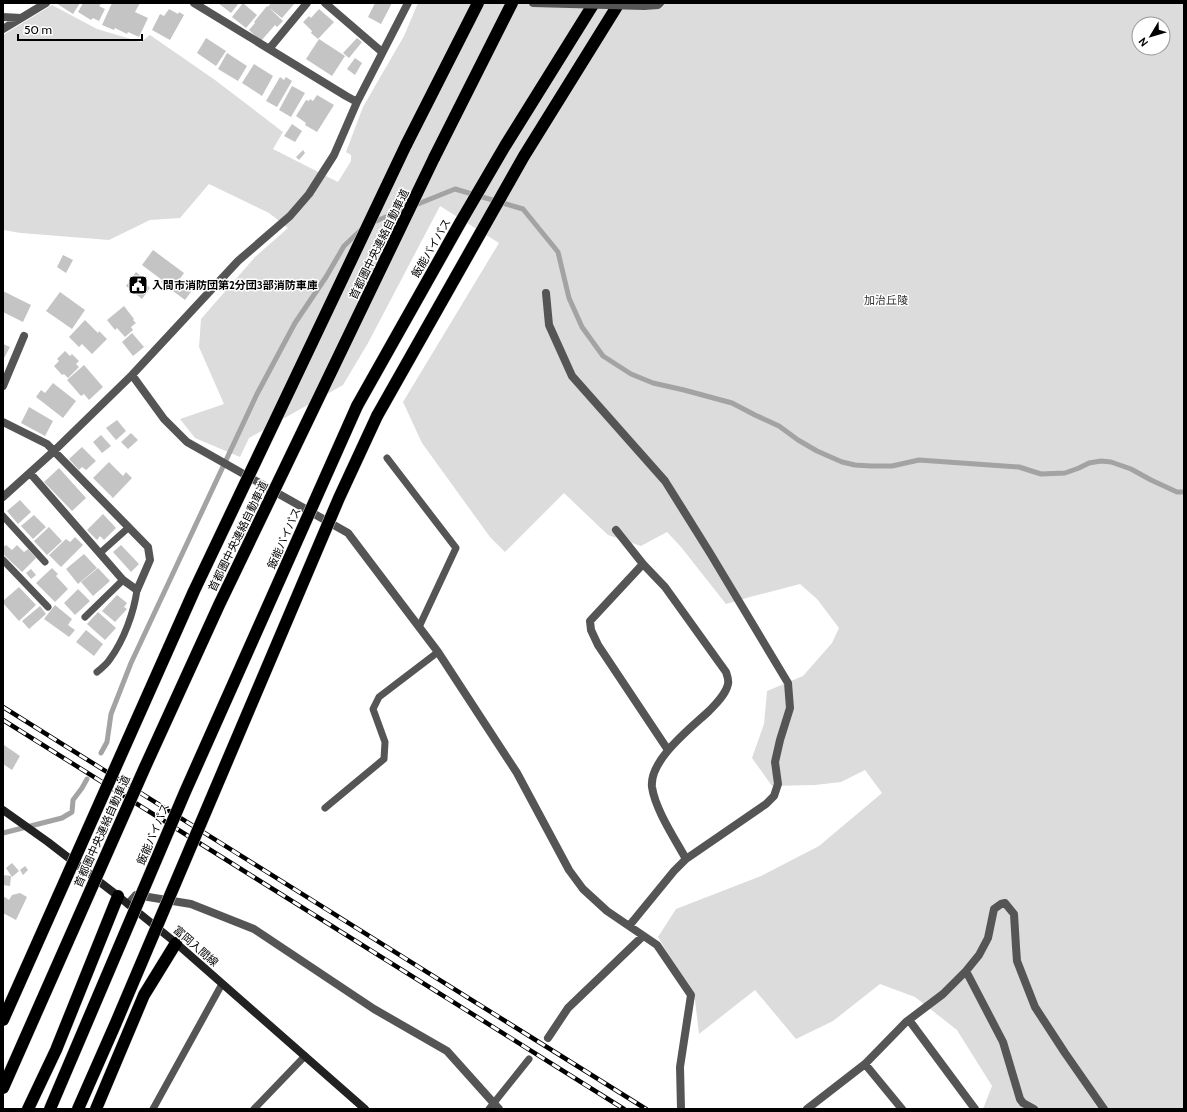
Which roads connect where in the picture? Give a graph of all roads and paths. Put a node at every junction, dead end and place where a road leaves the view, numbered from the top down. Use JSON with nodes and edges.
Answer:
{"nodes":[{"id":1,"x":46,"y":3,"type":"edge"},
{"id":2,"x":194,"y":3,"type":"edge"},
{"id":3,"x":307,"y":3,"type":"edge"},
{"id":4,"x":325,"y":3,"type":"edge"},
{"id":5,"x":408,"y":3,"type":"edge"},
{"id":6,"x":478,"y":3,"type":"edge"},
{"id":7,"x":512,"y":3,"type":"edge"},
{"id":8,"x":533,"y":3,"type":"edge"},
{"id":9,"x":594,"y":3,"type":"edge"},
{"id":10,"x":619,"y":3,"type":"edge"},
{"id":11,"x":660,"y":3,"type":"edge"},
{"id":12,"x":3,"y":17,"type":"edge"},
{"id":13,"x":21,"y":18,"type":"junction"},
{"id":14,"x":3,"y":29,"type":"edge"},
{"id":15,"x":269,"y":49,"type":"junction"},
{"id":16,"x":382,"y":52,"type":"junction"},
{"id":17,"x":357,"y":102,"type":"junction"},
{"id":18,"x":546,"y":293,"type":"dead end"},
{"id":19,"x":24,"y":336,"type":"dead end"},
{"id":20,"x":132,"y":375,"type":"junction"},
{"id":21,"x":3,"y":386,"type":"edge"},
{"id":22,"x":3,"y":422,"type":"edge"},
{"id":23,"x":54,"y":451,"type":"junction"},
{"id":24,"x":387,"y":458,"type":"dead end"},
{"id":25,"x":30,"y":473,"type":"junction"},
{"id":26,"x":3,"y":497,"type":"edge"},
{"id":27,"x":3,"y":516,"type":"edge"},
{"id":28,"x":128,"y":528,"type":"junction"},
{"id":29,"x":616,"y":530,"type":"dead end"},
{"id":30,"x":100,"y":553,"type":"junction"},
{"id":31,"x":3,"y":560,"type":"edge"},
{"id":32,"x":45,"y":562,"type":"dead end"},
{"id":33,"x":642,"y":564,"type":"junction"},
{"id":34,"x":123,"y":580,"type":"junction"},
{"id":35,"x":137,"y":590,"type":"junction"},
{"id":36,"x":48,"y":607,"type":"dead end"},
{"id":37,"x":85,"y":617,"type":"dead end"},
{"id":38,"x":419,"y":628,"type":"junction"},
{"id":39,"x":438,"y":652,"type":"junction"},
{"id":40,"x":97,"y":672,"type":"dead end"},
{"id":41,"x":668,"y":750,"type":"junction"},
{"id":42,"x":325,"y":808,"type":"dead end"},
{"id":43,"x":3,"y":810,"type":"edge"},
{"id":44,"x":686,"y":859,"type":"junction"},
{"id":45,"x":118,"y":896,"type":"junction"},
{"id":46,"x":128,"y":904,"type":"junction"},
{"id":47,"x":629,"y":926,"type":"junction"},
{"id":48,"x":644,"y":936,"type":"junction"},
{"id":49,"x":176,"y":943,"type":"junction"},
{"id":50,"x":966,"y":971,"type":"junction"},
{"id":51,"x":222,"y":984,"type":"junction"},
{"id":52,"x":3,"y":1020,"type":"edge"},
{"id":53,"x":909,"y":1020,"type":"junction"},
{"id":54,"x":548,"y":1038,"type":"dead end"},
{"id":55,"x":305,"y":1056,"type":"junction"},
{"id":56,"x":529,"y":1059,"type":"dead end"},
{"id":57,"x":865,"y":1064,"type":"junction"},
{"id":58,"x":3,"y":1088,"type":"edge"},
{"id":59,"x":494,"y":1107,"type":"edge"},
{"id":60,"x":28,"y":1109,"type":"edge"},
{"id":61,"x":50,"y":1109,"type":"edge"},
{"id":62,"x":78,"y":1109,"type":"edge"},
{"id":63,"x":96,"y":1109,"type":"edge"},
{"id":64,"x":153,"y":1109,"type":"edge"},
{"id":65,"x":254,"y":1109,"type":"edge"},
{"id":66,"x":365,"y":1109,"type":"edge"},
{"id":67,"x":680,"y":1109,"type":"edge"},
{"id":68,"x":808,"y":1109,"type":"edge"},
{"id":69,"x":902,"y":1109,"type":"edge"},
{"id":70,"x":975,"y":1109,"type":"edge"},
{"id":71,"x":1034,"y":1109,"type":"edge"},
{"id":72,"x":1104,"y":1109,"type":"edge"}],
"edges":[{"from":1,"to":13,"type":"street"},
{"from":2,"to":15,"type":"street"},
{"from":3,"to":15,"type":"street"},
{"from":4,"to":16,"type":"street"},
{"from":5,"to":16,"type":"street"},
{"from":6,"to":52,"type":"highway","name":"首都圏中央連絡自動車道","bridge":true},
{"from":7,"to":58,"type":"highway","name":"首都圏中央連絡自動車道","bridge":true},
{"from":8,"to":11,"type":"street","bridge":true},
{"from":9,"to":61,"type":"highway","name":"飯能バイパス","bridge":true},
{"from":10,"to":62,"type":"highway","bridge":true},
{"from":12,"to":13,"type":"street"},
{"from":13,"to":14,"type":"street"},
{"from":15,"to":17,"type":"street"},
{"from":16,"to":17,"type":"street"},
{"from":17,"to":20,"type":"street"},
{"from":18,"to":44,"type":"street"},
{"from":19,"to":21,"type":"street"},
{"from":20,"to":23,"type":"street"},
{"from":20,"to":38,"type":"street"},
{"from":22,"to":23,"type":"street"},
{"from":23,"to":25,"type":"street"},
{"from":23,"to":28,"type":"street"},
{"from":24,"to":38,"type":"lane"},
{"from":25,"to":26,"type":"street"},
{"from":25,"to":30,"type":"street"},
{"from":27,"to":32,"type":"lane"},
{"from":28,"to":30,"type":"lane"},
{"from":28,"to":35,"type":"street"},
{"from":29,"to":33,"type":"street"},
{"from":30,"to":34,"type":"street"},
{"from":31,"to":36,"type":"lane"},
{"from":33,"to":41,"type":"street"},
{"from":33,"to":41,"type":"street"},
{"from":34,"to":35,"type":"street"},
{"from":34,"to":37,"type":"lane"},
{"from":35,"to":40,"type":"lane"},
{"from":38,"to":39,"type":"street"},
{"from":39,"to":42,"type":"lane"},
{"from":39,"to":47,"type":"street"},
{"from":41,"to":44,"type":"street"},
{"from":43,"to":45,"type":"main road","name":"富岡入間線"},
{"from":44,"to":47,"type":"street"},
{"from":45,"to":46,"type":"main road","name":"富岡入間線"},
{"from":45,"to":60,"type":"highway"},
{"from":46,"to":49,"type":"main road","name":"富岡入間線"},
{"from":46,"to":59,"type":"street"},
{"from":47,"to":48,"type":"street"},
{"from":48,"to":54,"type":"street"},
{"from":48,"to":67,"type":"street"},
{"from":49,"to":51,"type":"main road","name":"富岡入間線"},
{"from":49,"to":63,"type":"highway"},
{"from":50,"to":53,"type":"street"},
{"from":50,"to":71,"type":"street"},
{"from":50,"to":72,"type":"street"},
{"from":51,"to":55,"type":"main road","name":"富岡入間線"},
{"from":51,"to":64,"type":"lane"},
{"from":53,"to":57,"type":"street"},
{"from":53,"to":70,"type":"street"},
{"from":55,"to":65,"type":"lane"},
{"from":55,"to":66,"type":"main road","name":"富岡入間線"},
{"from":56,"to":59,"type":"lane"},
{"from":57,"to":68,"type":"street"},
{"from":57,"to":69,"type":"street"}]}
